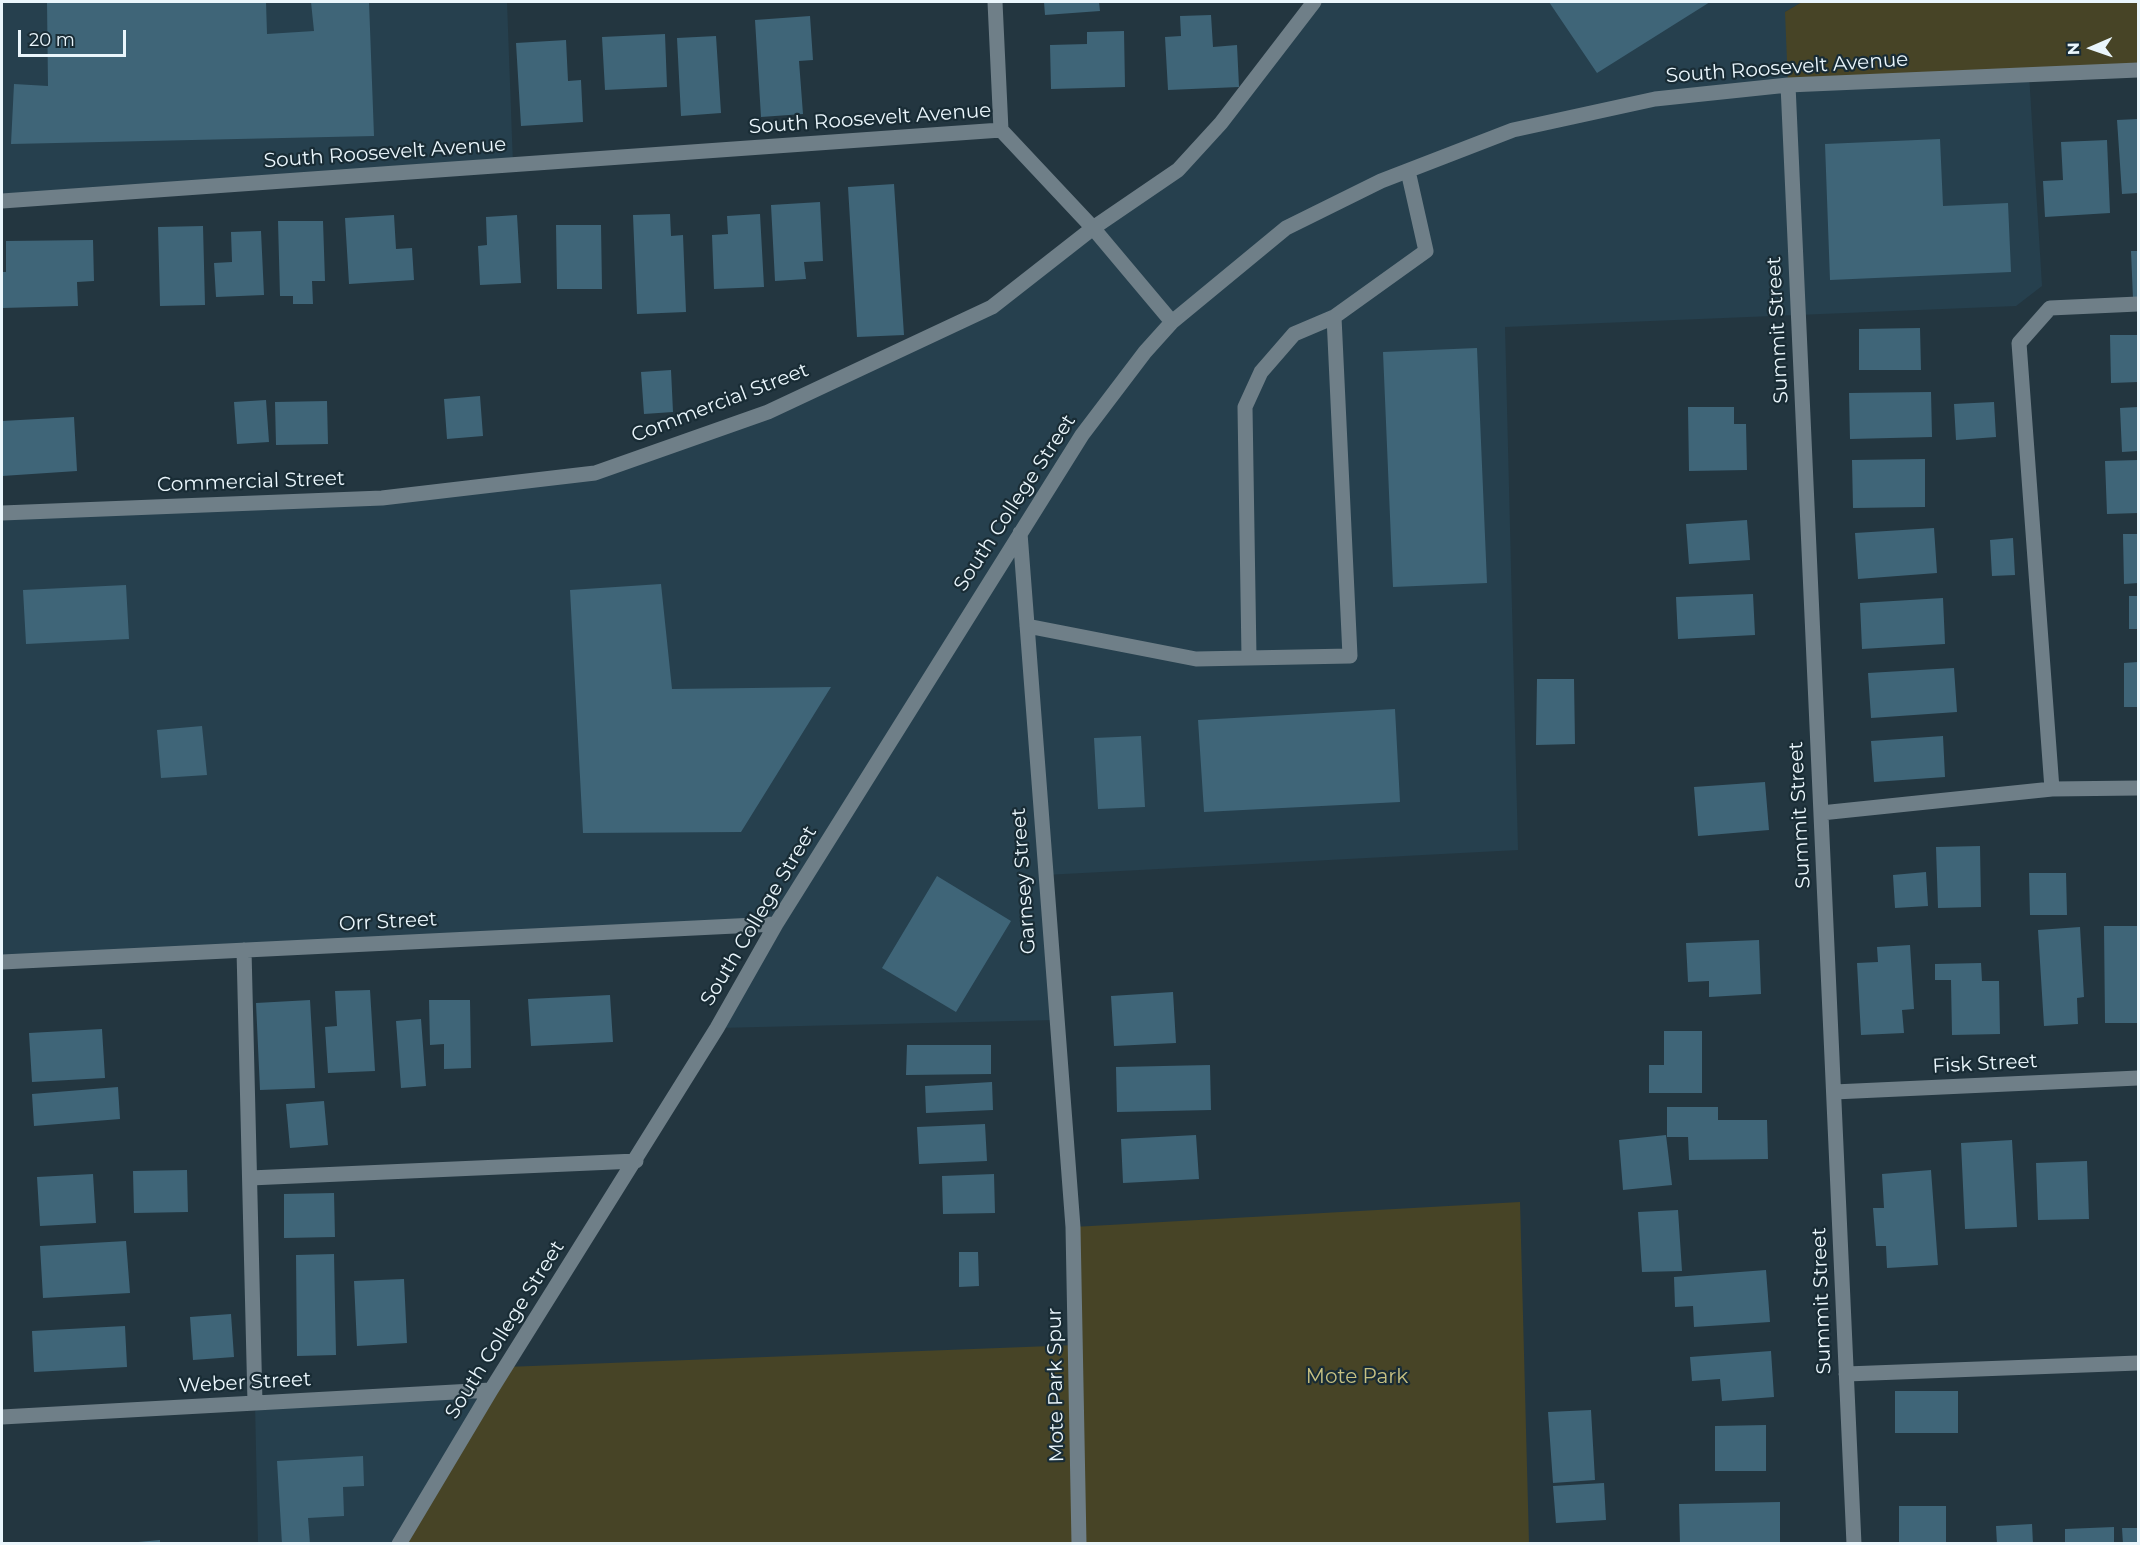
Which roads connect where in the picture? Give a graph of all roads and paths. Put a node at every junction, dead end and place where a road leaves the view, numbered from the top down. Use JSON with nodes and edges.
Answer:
{"nodes":[{"id":1,"x":995,"y":2,"type":"edge"},
{"id":2,"x":1314,"y":2,"type":"edge"},
{"id":3,"x":2139,"y":70,"type":"edge"},
{"id":4,"x":1788,"y":85,"type":"junction"},
{"id":5,"x":1001,"y":130,"type":"junction"},
{"id":6,"x":1408,"y":171,"type":"junction"},
{"id":7,"x":2,"y":201,"type":"edge"},
{"id":8,"x":1093,"y":228,"type":"junction"},
{"id":9,"x":2139,"y":304,"type":"edge"},
{"id":10,"x":1334,"y":317,"type":"junction"},
{"id":11,"x":1172,"y":322,"type":"junction"},
{"id":12,"x":2,"y":513,"type":"edge"},
{"id":13,"x":1020,"y":533,"type":"junction"},
{"id":14,"x":1027,"y":626,"type":"junction"},
{"id":15,"x":1249,"y":657,"type":"junction"},
{"id":16,"x":2139,"y":788,"type":"edge"},
{"id":17,"x":2052,"y":789,"type":"junction"},
{"id":18,"x":1821,"y":813,"type":"junction"},
{"id":19,"x":776,"y":924,"type":"junction"},
{"id":20,"x":244,"y":950,"type":"junction"},
{"id":21,"x":2,"y":962,"type":"edge"},
{"id":22,"x":2139,"y":1078,"type":"edge"},
{"id":23,"x":1834,"y":1092,"type":"junction"},
{"id":24,"x":636,"y":1161,"type":"junction"},
{"id":25,"x":250,"y":1178,"type":"junction"},
{"id":26,"x":1073,"y":1227,"type":"joint"},
{"id":27,"x":2139,"y":1363,"type":"edge"},
{"id":28,"x":1846,"y":1374,"type":"junction"},
{"id":29,"x":491,"y":1390,"type":"junction"},
{"id":30,"x":255,"y":1403,"type":"junction"},
{"id":31,"x":2,"y":1418,"type":"edge"},
{"id":32,"x":399,"y":1544,"type":"edge"},
{"id":33,"x":1079,"y":1544,"type":"edge"},
{"id":34,"x":1854,"y":1544,"type":"edge"}],
"edges":[{"from":1,"to":5,"type":"street"},
{"from":2,"to":8,"type":"street","name":"Commercial Street"},
{"from":3,"to":4,"type":"street","name":"South Roosevelt Avenue"},
{"from":4,"to":6,"type":"street","name":"South Roosevelt Avenue"},
{"from":4,"to":18,"type":"street","name":"Summit Street"},
{"from":5,"to":7,"type":"street","name":"South Roosevelt Avenue"},
{"from":5,"to":8,"type":"street","name":"South Roosevelt Avenue"},
{"from":6,"to":10,"type":"street"},
{"from":6,"to":11,"type":"street","name":"South Roosevelt Avenue"},
{"from":8,"to":11,"type":"street","name":"South Roosevelt Avenue"},
{"from":8,"to":12,"type":"street","name":"Commercial Street"},
{"from":9,"to":17,"type":"street"},
{"from":10,"to":15,"type":"street"},
{"from":10,"to":15,"type":"street"},
{"from":11,"to":13,"type":"street","name":"South College Street"},
{"from":13,"to":14,"type":"street","name":"Garnsey Street"},
{"from":13,"to":19,"type":"street","name":"South College Street"},
{"from":14,"to":15,"type":"street"},
{"from":14,"to":26,"type":"street","name":"Garnsey Street"},
{"from":16,"to":17,"type":"street"},
{"from":17,"to":18,"type":"street"},
{"from":18,"to":23,"type":"street","name":"Summit Street"},
{"from":19,"to":20,"type":"street","name":"Orr Street"},
{"from":19,"to":24,"type":"street","name":"South College Street"},
{"from":20,"to":21,"type":"street","name":"Orr Street"},
{"from":20,"to":25,"type":"street"},
{"from":22,"to":23,"type":"street","name":"Fisk Street"},
{"from":23,"to":28,"type":"street","name":"Summit Street"},
{"from":24,"to":25,"type":"street"},
{"from":24,"to":29,"type":"street","name":"South College Street"},
{"from":25,"to":30,"type":"street"},
{"from":26,"to":33,"type":"street","name":"Mote Park Spur"},
{"from":27,"to":28,"type":"street"},
{"from":28,"to":34,"type":"street","name":"Summit Street"},
{"from":29,"to":30,"type":"street","name":"Weber Street"},
{"from":29,"to":32,"type":"street","name":"South College Street"},
{"from":30,"to":31,"type":"street","name":"Weber Street"}]}
